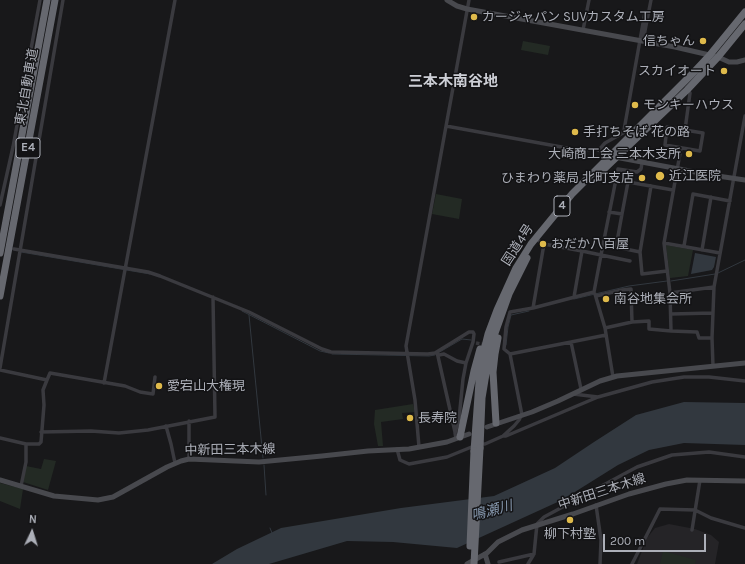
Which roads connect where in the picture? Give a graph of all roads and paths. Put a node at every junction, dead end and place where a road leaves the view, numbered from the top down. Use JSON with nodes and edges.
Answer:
{"nodes":[{"id":1,"x":40,"y":0,"type":"edge"},
{"id":2,"x":47,"y":0,"type":"edge"},
{"id":3,"x":55,"y":0,"type":"edge"},
{"id":4,"x":63,"y":0,"type":"edge"},
{"id":5,"x":175,"y":0,"type":"edge"},
{"id":6,"x":447,"y":0,"type":"edge"},
{"id":7,"x":469,"y":0,"type":"edge"},
{"id":8,"x":589,"y":0,"type":"edge"},
{"id":9,"x":651,"y":0,"type":"edge"},
{"id":10,"x":467,"y":9,"type":"junction"},
{"id":11,"x":645,"y":12,"type":"dead end"},
{"id":12,"x":745,"y":12,"type":"edge"},
{"id":13,"x":745,"y":24,"type":"edge"},
{"id":14,"x":583,"y":30,"type":"junction"},
{"id":15,"x":642,"y":41,"type":"junction"},
{"id":16,"x":709,"y":56,"type":"junction"},
{"id":17,"x":718,"y":57,"type":"junction"},
{"id":18,"x":745,"y":60,"type":"edge"},
{"id":19,"x":687,"y":90,"type":"junction"},
{"id":20,"x":745,"y":116,"type":"edge"},
{"id":21,"x":446,"y":126,"type":"junction"},
{"id":22,"x":684,"y":130,"type":"junction"},
{"id":23,"x":681,"y":148,"type":"junction"},
{"id":24,"x":599,"y":150,"type":"junction"},
{"id":25,"x":613,"y":157,"type":"junction"},
{"id":26,"x":642,"y":163,"type":"junction"},
{"id":27,"x":677,"y":169,"type":"junction"},
{"id":28,"x":734,"y":179,"type":"junction"},
{"id":29,"x":745,"y":180,"type":"edge"},
{"id":30,"x":651,"y":186,"type":"junction"},
{"id":31,"x":673,"y":190,"type":"junction"},
{"id":32,"x":711,"y":198,"type":"junction"},
{"id":33,"x":730,"y":201,"type":"junction"},
{"id":34,"x":0,"y":205,"type":"edge"},
{"id":35,"x":609,"y":212,"type":"junction"},
{"id":36,"x":622,"y":214,"type":"junction"},
{"id":37,"x":541,"y":243,"type":"junction"},
{"id":38,"x":664,"y":243,"type":"junction"},
{"id":39,"x":684,"y":246,"type":"junction"},
{"id":40,"x":14,"y":249,"type":"dead end"},
{"id":41,"x":20,"y":250,"type":"junction"},
{"id":42,"x":702,"y":250,"type":"junction"},
{"id":43,"x":582,"y":251,"type":"junction"},
{"id":44,"x":640,"y":252,"type":"junction"},
{"id":45,"x":0,"y":253,"type":"edge"},
{"id":46,"x":720,"y":253,"type":"junction"},
{"id":47,"x":601,"y":255,"type":"junction"},
{"id":48,"x":630,"y":261,"type":"dead end"},
{"id":49,"x":126,"y":270,"type":"junction"},
{"id":50,"x":668,"y":271,"type":"junction"},
{"id":51,"x":714,"y":287,"type":"junction"},
{"id":52,"x":507,"y":288,"type":"junction"},
{"id":53,"x":670,"y":293,"type":"junction"},
{"id":54,"x":595,"y":294,"type":"junction"},
{"id":55,"x":0,"y":296,"type":"edge"},
{"id":56,"x":574,"y":297,"type":"junction"},
{"id":57,"x":213,"y":298,"type":"junction"},
{"id":58,"x":504,"y":306,"type":"junction"},
{"id":59,"x":533,"y":308,"type":"junction"},
{"id":60,"x":713,"y":313,"type":"junction"},
{"id":61,"x":671,"y":314,"type":"junction"},
{"id":62,"x":632,"y":322,"type":"junction"},
{"id":63,"x":605,"y":328,"type":"junction"},
{"id":64,"x":671,"y":331,"type":"junction"},
{"id":65,"x":606,"y":335,"type":"junction"},
{"id":66,"x":712,"y":338,"type":"junction"},
{"id":67,"x":571,"y":342,"type":"junction"},
{"id":68,"x":498,"y":348,"type":"dead end"},
{"id":69,"x":504,"y":349,"type":"junction"},
{"id":70,"x":438,"y":353,"type":"junction"},
{"id":71,"x":510,"y":354,"type":"junction"},
{"id":72,"x":406,"y":355,"type":"junction"},
{"id":73,"x":466,"y":362,"type":"junction"},
{"id":74,"x":745,"y":362,"type":"edge"},
{"id":75,"x":713,"y":366,"type":"junction"},
{"id":76,"x":0,"y":369,"type":"edge"},
{"id":77,"x":155,"y":377,"type":"dead end"},
{"id":78,"x":613,"y":377,"type":"junction"},
{"id":79,"x":47,"y":380,"type":"junction"},
{"id":80,"x":745,"y":382,"type":"edge"},
{"id":81,"x":104,"y":383,"type":"junction"},
{"id":82,"x":581,"y":389,"type":"junction"},
{"id":83,"x":572,"y":394,"type":"junction"},
{"id":84,"x":599,"y":397,"type":"junction"},
{"id":85,"x":521,"y":416,"type":"junction"},
{"id":86,"x":189,"y":421,"type":"junction"},
{"id":87,"x":496,"y":423,"type":"junction"},
{"id":88,"x":166,"y":426,"type":"junction"},
{"id":89,"x":487,"y":427,"type":"dead end"},
{"id":90,"x":41,"y":432,"type":"junction"},
{"id":91,"x":469,"y":434,"type":"dead end"},
{"id":92,"x":457,"y":436,"type":"junction"},
{"id":93,"x":503,"y":436,"type":"junction"},
{"id":94,"x":0,"y":438,"type":"edge"},
{"id":95,"x":26,"y":444,"type":"junction"},
{"id":96,"x":477,"y":447,"type":"junction"},
{"id":97,"x":419,"y":448,"type":"junction"},
{"id":98,"x":398,"y":449,"type":"junction"},
{"id":99,"x":745,"y":457,"type":"edge"},
{"id":100,"x":189,"y":459,"type":"junction"},
{"id":101,"x":175,"y":463,"type":"junction"},
{"id":102,"x":0,"y":480,"type":"edge"},
{"id":103,"x":700,"y":480,"type":"junction"},
{"id":104,"x":745,"y":481,"type":"edge"},
{"id":105,"x":21,"y":486,"type":"junction"},
{"id":106,"x":596,"y":505,"type":"junction"},
{"id":107,"x":695,"y":510,"type":"junction"},
{"id":108,"x":536,"y":524,"type":"junction"},
{"id":109,"x":745,"y":528,"type":"edge"},
{"id":110,"x":692,"y":530,"type":"dead end"},
{"id":111,"x":485,"y":554,"type":"junction"},
{"id":112,"x":534,"y":554,"type":"junction"},
{"id":113,"x":499,"y":562,"type":"dead end"},
{"id":114,"x":468,"y":564,"type":"edge"},
{"id":115,"x":474,"y":564,"type":"edge"},
{"id":116,"x":488,"y":564,"type":"edge"},
{"id":117,"x":528,"y":564,"type":"edge"},
{"id":118,"x":600,"y":564,"type":"edge"},
{"id":119,"x":632,"y":564,"type":"edge"}],
"edges":[{"from":1,"to":34,"type":"street"},
{"from":2,"to":45,"type":"highway","name":"東北自動車道","number":"E4"},
{"from":3,"to":55,"type":"highway","name":"東北自動車道","number":"E4"},
{"from":4,"to":41,"type":"street"},
{"from":5,"to":49,"type":"street"},
{"from":6,"to":10,"type":"main road"},
{"from":7,"to":10,"type":"street"},
{"from":8,"to":14,"type":"street"},
{"from":9,"to":15,"type":"street"},
{"from":10,"to":14,"type":"main road"},
{"from":10,"to":21,"type":"street"},
{"from":11,"to":15,"type":"street"},
{"from":12,"to":16,"type":"highway","name":"国道4号","number":"4"},
{"from":13,"to":17,"type":"highway","name":"国道4号","number":"4"},
{"from":14,"to":15,"type":"main road"},
{"from":15,"to":16,"type":"main road"},
{"from":15,"to":24,"type":"street"},
{"from":16,"to":17,"type":"main road"},
{"from":16,"to":25,"type":"highway","name":"国道4号","number":"4"},
{"from":17,"to":18,"type":"main road"},
{"from":17,"to":19,"type":"highway","name":"国道4号","number":"4"},
{"from":19,"to":22,"type":"street"},
{"from":19,"to":25,"type":"highway","name":"国道4号","number":"4"},
{"from":20,"to":28,"type":"street"},
{"from":21,"to":24,"type":"street"},
{"from":21,"to":72,"type":"street"},
{"from":22,"to":23,"type":"street"},
{"from":22,"to":23,"type":"street"},
{"from":23,"to":27,"type":"street"},
{"from":24,"to":25,"type":"street"},
{"from":25,"to":26,"type":"main road"},
{"from":25,"to":37,"type":"highway","name":"国道4号","number":"4"},
{"from":25,"to":52,"type":"highway","name":"国道4号","number":"4"},
{"from":26,"to":27,"type":"main road"},
{"from":26,"to":35,"type":"street"},
{"from":27,"to":28,"type":"main road"},
{"from":27,"to":31,"type":"street"},
{"from":28,"to":29,"type":"main road"},
{"from":28,"to":33,"type":"street"},
{"from":30,"to":31,"type":"street"},
{"from":30,"to":36,"type":"street"},
{"from":30,"to":44,"type":"street"},
{"from":31,"to":38,"type":"street"},
{"from":32,"to":33,"type":"street"},
{"from":32,"to":39,"type":"street"},
{"from":32,"to":42,"type":"street"},
{"from":33,"to":46,"type":"street"},
{"from":35,"to":36,"type":"street"},
{"from":35,"to":47,"type":"street"},
{"from":36,"to":44,"type":"street"},
{"from":37,"to":43,"type":"street"},
{"from":37,"to":58,"type":"highway","name":"国道4号","number":"4"},
{"from":37,"to":59,"type":"street"},
{"from":38,"to":39,"type":"street"},
{"from":38,"to":50,"type":"street"},
{"from":39,"to":42,"type":"street"},
{"from":40,"to":41,"type":"street"},
{"from":41,"to":49,"type":"street"},
{"from":41,"to":76,"type":"street"},
{"from":42,"to":46,"type":"street"},
{"from":43,"to":47,"type":"street"},
{"from":43,"to":56,"type":"street"},
{"from":44,"to":50,"type":"street"},
{"from":46,"to":51,"type":"street"},
{"from":47,"to":48,"type":"street"},
{"from":47,"to":54,"type":"street"},
{"from":49,"to":57,"type":"street"},
{"from":49,"to":81,"type":"street"},
{"from":50,"to":53,"type":"street"},
{"from":51,"to":53,"type":"street"},
{"from":51,"to":60,"type":"street"},
{"from":52,"to":92,"type":"highway"},
{"from":52,"to":96,"type":"highway","name":"国道4号","number":"4"},
{"from":53,"to":61,"type":"street"},
{"from":54,"to":56,"type":"street"},
{"from":54,"to":62,"type":"street"},
{"from":54,"to":63,"type":"street"},
{"from":56,"to":59,"type":"street"},
{"from":57,"to":72,"type":"street"},
{"from":57,"to":86,"type":"street"},
{"from":58,"to":87,"type":"highway"},
{"from":58,"to":96,"type":"highway","name":"国道4号","number":"4"},
{"from":59,"to":69,"type":"street"},
{"from":60,"to":61,"type":"street"},
{"from":60,"to":66,"type":"street"},
{"from":61,"to":64,"type":"street"},
{"from":62,"to":63,"type":"street"},
{"from":62,"to":64,"type":"street"},
{"from":63,"to":65,"type":"street"},
{"from":64,"to":66,"type":"street"},
{"from":65,"to":67,"type":"street"},
{"from":65,"to":78,"type":"street"},
{"from":66,"to":75,"type":"street"},
{"from":67,"to":71,"type":"street"},
{"from":67,"to":82,"type":"street"},
{"from":68,"to":69,"type":"street"},
{"from":69,"to":71,"type":"street"},
{"from":70,"to":72,"type":"street"},
{"from":70,"to":73,"type":"street"},
{"from":70,"to":73,"type":"street"},
{"from":70,"to":92,"type":"street"},
{"from":71,"to":85,"type":"street"},
{"from":72,"to":97,"type":"street"},
{"from":73,"to":92,"type":"street"},
{"from":74,"to":75,"type":"main road"},
{"from":75,"to":78,"type":"main road"},
{"from":76,"to":79,"type":"street"},
{"from":77,"to":81,"type":"street"},
{"from":78,"to":82,"type":"main road"},
{"from":79,"to":81,"type":"street"},
{"from":79,"to":90,"type":"street"},
{"from":80,"to":84,"type":"street"},
{"from":82,"to":83,"type":"main road"},
{"from":83,"to":84,"type":"street"},
{"from":83,"to":85,"type":"main road"},
{"from":84,"to":93,"type":"street"},
{"from":85,"to":87,"type":"main road"},
{"from":85,"to":93,"type":"street"},
{"from":86,"to":88,"type":"street"},
{"from":86,"to":100,"type":"street"},
{"from":87,"to":89,"type":"main road"},
{"from":88,"to":90,"type":"street"},
{"from":88,"to":101,"type":"street"},
{"from":90,"to":95,"type":"street"},
{"from":91,"to":92,"type":"main road","name":"中新田三本木線"},
{"from":92,"to":97,"type":"main road","name":"中新田三本木線"},
{"from":93,"to":96,"type":"street"},
{"from":94,"to":95,"type":"street"},
{"from":95,"to":105,"type":"street"},
{"from":96,"to":98,"type":"street"},
{"from":96,"to":114,"type":"highway","name":"国道4号","number":"4","bridge":true},
{"from":96,"to":115,"type":"highway","name":"国道4号","number":"4","bridge":true},
{"from":97,"to":98,"type":"main road","name":"中新田三本木線"},
{"from":98,"to":100,"type":"main road","name":"中新田三本木線"},
{"from":99,"to":108,"type":"street"},
{"from":100,"to":101,"type":"main road","name":"中新田三本木線"},
{"from":101,"to":105,"type":"main road","name":"中新田三本木線"},
{"from":102,"to":105,"type":"main road","name":"中新田三本木線"},
{"from":103,"to":104,"type":"main road","name":"中新田三本木線"},
{"from":103,"to":106,"type":"main road","name":"中新田三本木線"},
{"from":103,"to":107,"type":"street"},
{"from":106,"to":108,"type":"main road","name":"中新田三本木線"},
{"from":106,"to":118,"type":"street"},
{"from":107,"to":109,"type":"street"},
{"from":107,"to":110,"type":"street"},
{"from":107,"to":119,"type":"street"},
{"from":108,"to":111,"type":"main road","name":"中新田三本木線"},
{"from":108,"to":112,"type":"street"},
{"from":111,"to":114,"type":"main road","name":"中新田三本木線"},
{"from":111,"to":116,"type":"main road"},
{"from":112,"to":113,"type":"street"},
{"from":112,"to":117,"type":"street"}]}
